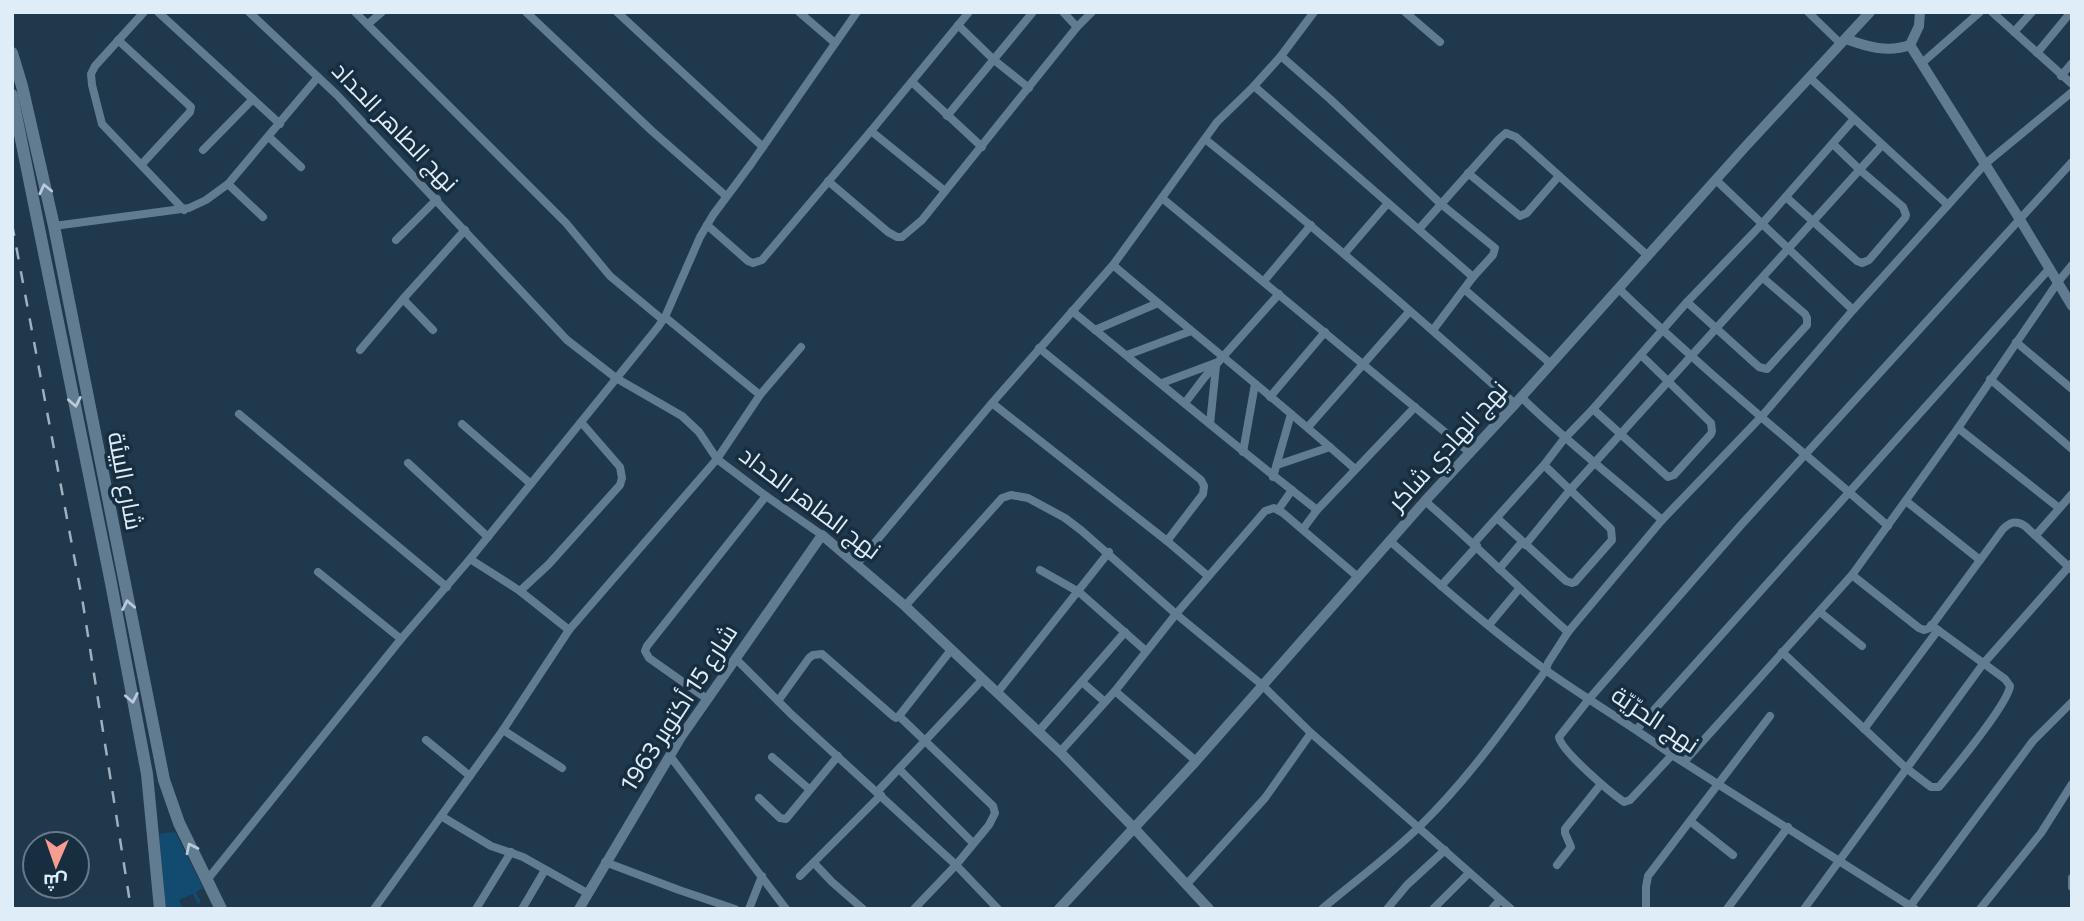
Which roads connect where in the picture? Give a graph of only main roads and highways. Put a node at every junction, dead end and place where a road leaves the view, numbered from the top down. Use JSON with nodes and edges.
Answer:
{"nodes":[{"id":1,"x":12,"y":53,"type":"edge"},
{"id":2,"x":15,"y":90,"type":"edge"},
{"id":3,"x":34,"y":167,"type":"junction"},
{"id":4,"x":62,"y":270,"type":"junction"},
{"id":5,"x":49,"y":273,"type":"junction"},
{"id":6,"x":65,"y":318,"type":"junction"},
{"id":7,"x":128,"y":639,"type":"junction"},
{"id":8,"x":152,"y":728,"type":"junction"},
{"id":9,"x":139,"y":731,"type":"junction"},
{"id":10,"x":160,"y":909,"type":"edge"},
{"id":11,"x":221,"y":909,"type":"edge"}],
"edges":[{"from":1,"to":2,"type":"main road","name":"شارع البيئة"},
{"from":2,"to":3,"type":"main road","name":"شارع البيئة"},
{"from":4,"to":3,"type":"main road","name":"شارع البيئة","one_way":true},
{"from":3,"to":5,"type":"main road","name":"شارع البيئة"},
{"from":4,"to":5,"type":"main road"},
{"from":4,"to":6,"type":"main road","name":"شارع البيئة"},
{"from":5,"to":6,"type":"main road","name":"شارع البيئة"},
{"from":6,"to":7,"type":"main road","name":"شارع البيئة"},
{"from":7,"to":8,"type":"main road","name":"شارع البيئة"},
{"from":7,"to":9,"type":"main road","name":"شارع البيئة","one_way":true},
{"from":8,"to":9,"type":"main road"},
{"from":11,"to":8,"type":"main road","name":"شارع البيئة","one_way":true},
{"from":9,"to":10,"type":"main road","name":"شارع البيئة"}]}
